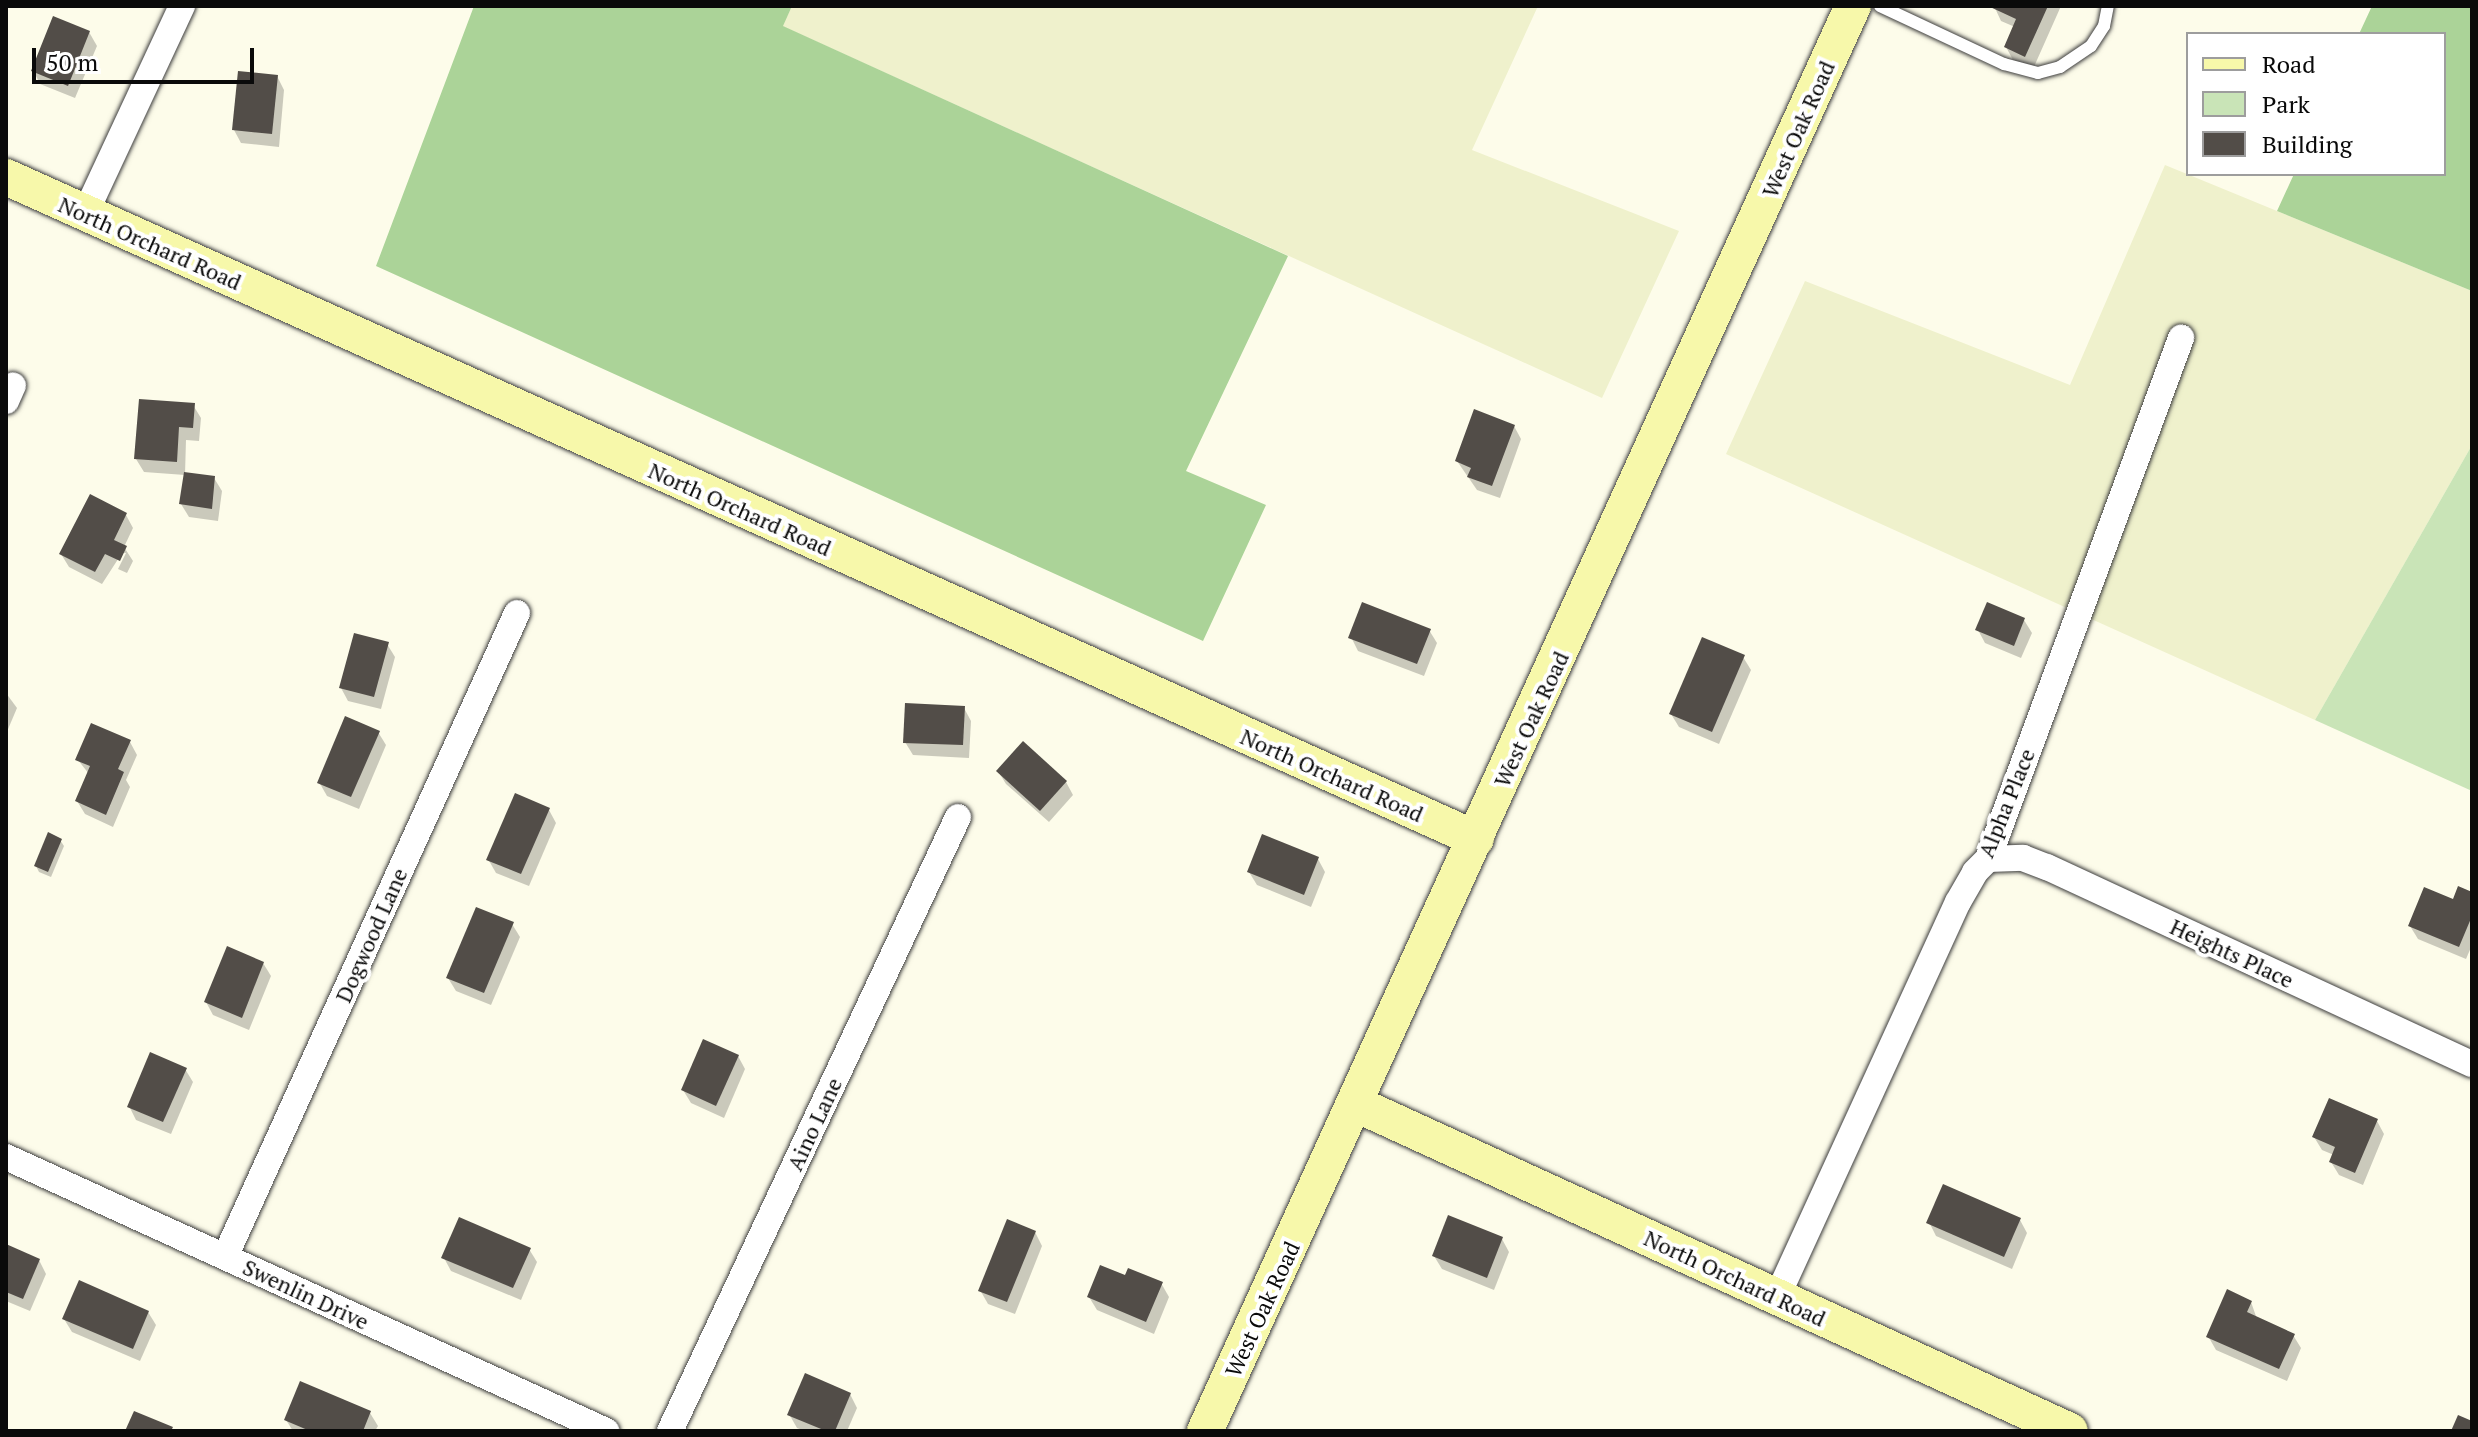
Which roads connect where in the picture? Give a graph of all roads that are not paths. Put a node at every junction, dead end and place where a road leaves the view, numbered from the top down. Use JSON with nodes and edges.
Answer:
{"nodes":[{"id":1,"x":182,"y":6,"type":"edge"},
{"id":2,"x":1853,"y":6,"type":"edge"},
{"id":3,"x":1880,"y":6,"type":"edge"},
{"id":4,"x":2108,"y":6,"type":"edge"},
{"id":5,"x":6,"y":177,"type":"edge"},
{"id":6,"x":85,"y":214,"type":"junction"},
{"id":7,"x":2181,"y":338,"type":"dead end"},
{"id":8,"x":517,"y":613,"type":"dead end"},
{"id":9,"x":958,"y":817,"type":"dead end"},
{"id":10,"x":1476,"y":839,"type":"junction"},
{"id":11,"x":1988,"y":859,"type":"junction"},
{"id":12,"x":2472,"y":1064,"type":"edge"},
{"id":13,"x":1356,"y":1104,"type":"junction"},
{"id":14,"x":6,"y":1157,"type":"edge"},
{"id":15,"x":225,"y":1257,"type":"junction"},
{"id":16,"x":1777,"y":1297,"type":"junction"},
{"id":17,"x":606,"y":1431,"type":"edge"},
{"id":18,"x":670,"y":1431,"type":"edge"},
{"id":19,"x":1205,"y":1431,"type":"edge"},
{"id":20,"x":2070,"y":1431,"type":"edge"}],
"edges":[{"from":1,"to":6,"type":"street"},
{"from":2,"to":10,"type":"street","name":"West Oak Road"},
{"from":3,"to":4,"type":"lane"},
{"from":5,"to":6,"type":"street","name":"North Orchard Road"},
{"from":6,"to":10,"type":"street","name":"North Orchard Road"},
{"from":7,"to":11,"type":"street","name":"Alpha Place"},
{"from":8,"to":15,"type":"street","name":"Dogwood Lane"},
{"from":9,"to":18,"type":"street","name":"Aino Lane"},
{"from":10,"to":13,"type":"street","name":"West Oak Road"},
{"from":11,"to":12,"type":"street","name":"Heights Place"},
{"from":11,"to":16,"type":"street","name":"Alpha Place"},
{"from":13,"to":16,"type":"street","name":"North Orchard Road"},
{"from":13,"to":19,"type":"street","name":"West Oak Road"},
{"from":14,"to":15,"type":"street","name":"Swenlin Drive"},
{"from":15,"to":17,"type":"street","name":"Swenlin Drive"},
{"from":16,"to":20,"type":"street","name":"North Orchard Road"}]}
